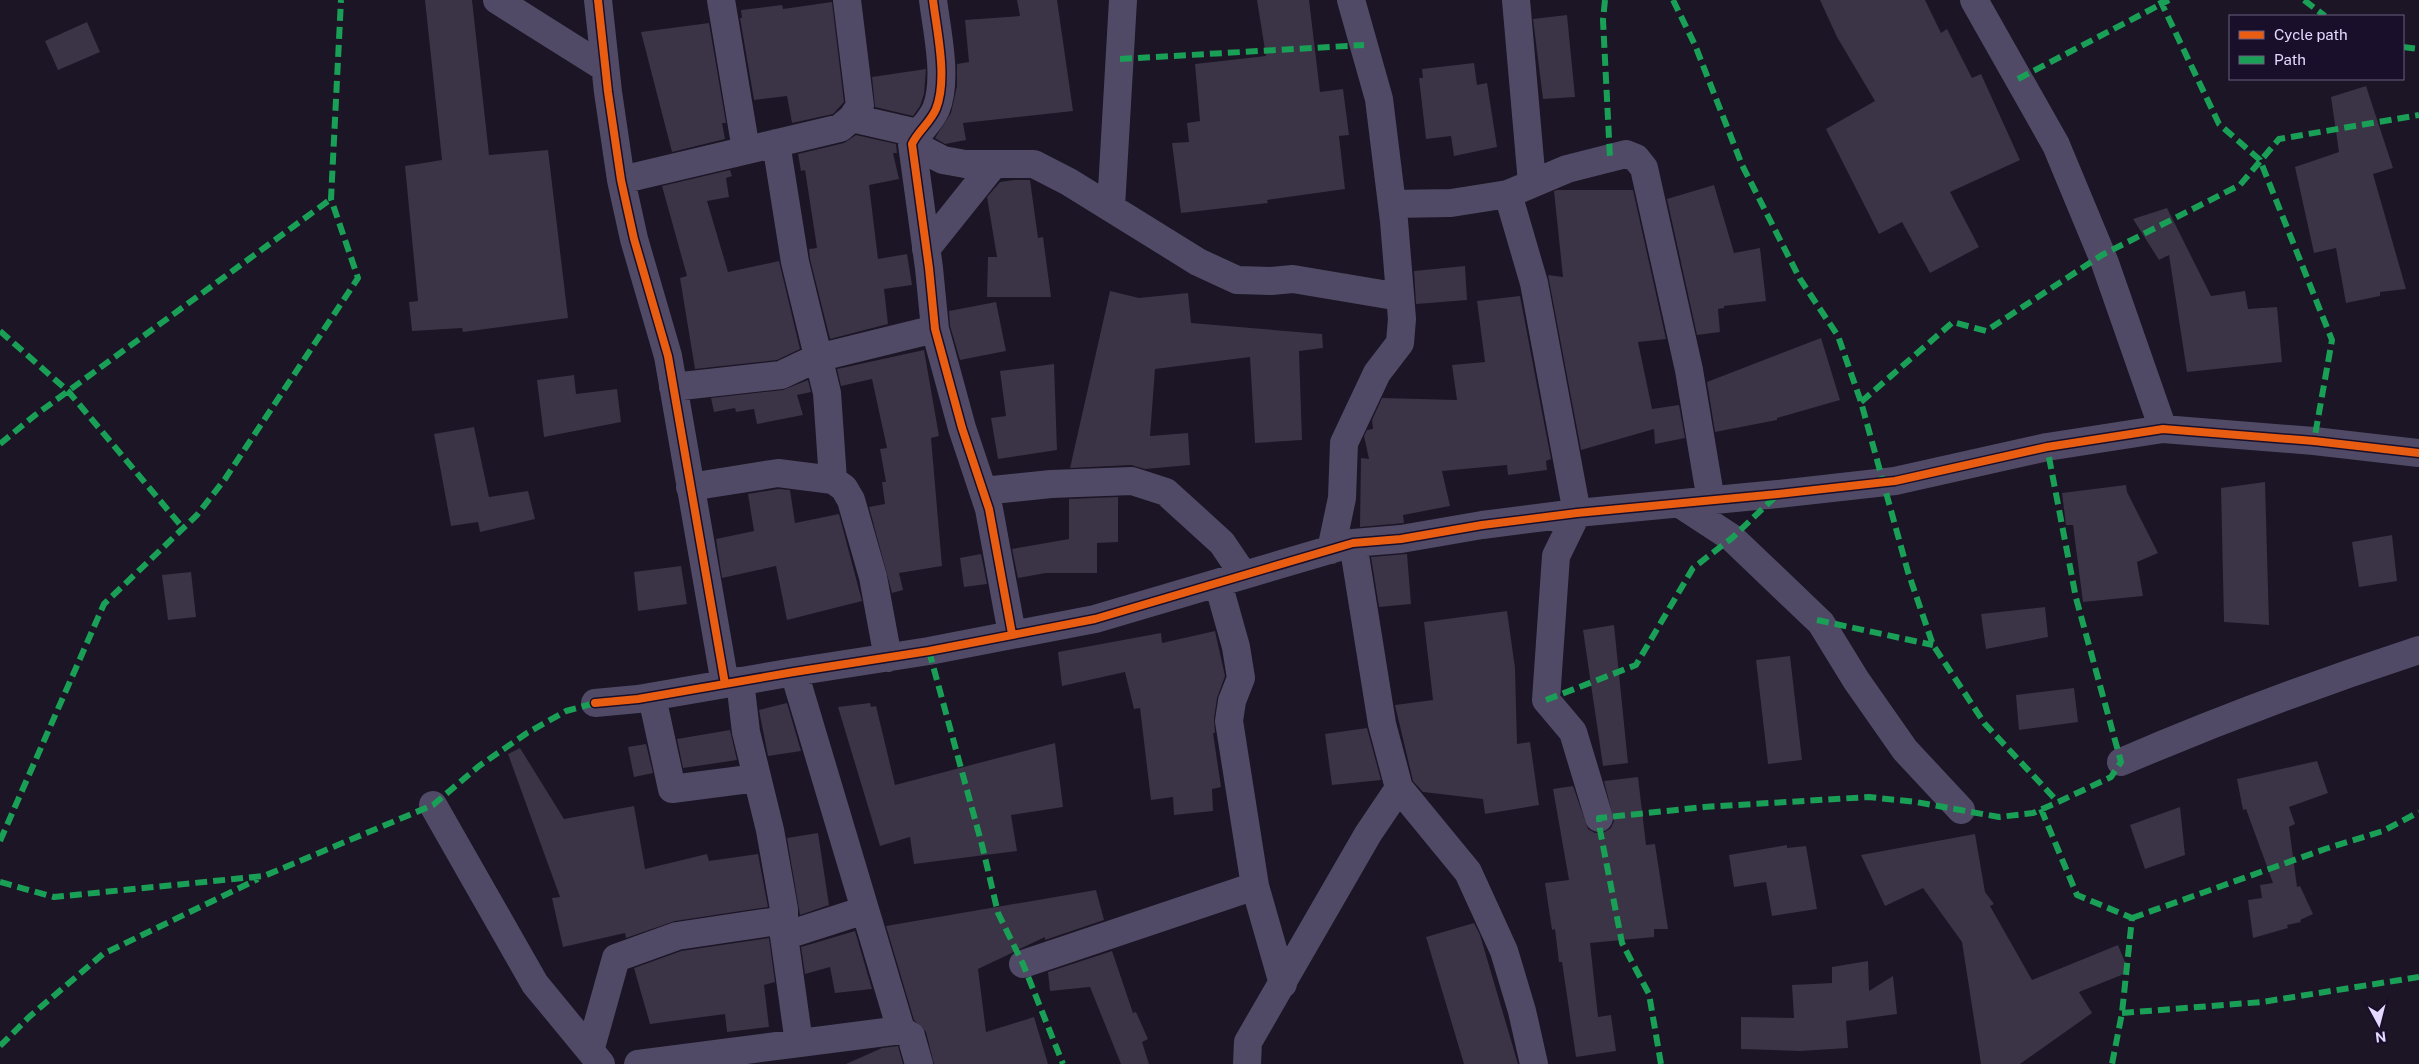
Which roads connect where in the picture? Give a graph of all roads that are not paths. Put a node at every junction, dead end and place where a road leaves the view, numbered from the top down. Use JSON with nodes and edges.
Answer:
{"nodes":[{"id":1,"x":497,"y":0,"type":"edge"},
{"id":2,"x":598,"y":0,"type":"edge"},
{"id":3,"x":721,"y":0,"type":"edge"},
{"id":4,"x":846,"y":0,"type":"edge"},
{"id":5,"x":934,"y":0,"type":"edge"},
{"id":6,"x":1123,"y":0,"type":"edge"},
{"id":7,"x":1351,"y":0,"type":"edge"},
{"id":8,"x":1516,"y":0,"type":"edge"},
{"id":9,"x":1974,"y":0,"type":"edge"},
{"id":10,"x":605,"y":68,"type":"junction"},
{"id":11,"x":852,"y":118,"type":"junction"},
{"id":12,"x":915,"y":139,"type":"junction"},
{"id":13,"x":776,"y":143,"type":"junction"},
{"id":14,"x":746,"y":150,"type":"junction"},
{"id":15,"x":994,"y":164,"type":"junction"},
{"id":16,"x":621,"y":180,"type":"junction"},
{"id":17,"x":1520,"y":189,"type":"junction"},
{"id":18,"x":1392,"y":204,"type":"junction"},
{"id":19,"x":1111,"y":207,"type":"junction"},
{"id":20,"x":926,"y":249,"type":"junction"},
{"id":21,"x":1400,"y":297,"type":"junction"},
{"id":22,"x":935,"y":329,"type":"junction"},
{"id":23,"x":817,"y":358,"type":"junction"},
{"id":24,"x":673,"y":388,"type":"junction"},
{"id":25,"x":2163,"y":429,"type":"junction"},
{"id":26,"x":2419,"y":453,"type":"edge"},
{"id":27,"x":834,"y":480,"type":"junction"},
{"id":28,"x":690,"y":487,"type":"junction"},
{"id":29,"x":983,"y":491,"type":"junction"},
{"id":30,"x":1711,"y":501,"type":"junction"},
{"id":31,"x":1680,"y":504,"type":"junction"},
{"id":32,"x":1577,"y":513,"type":"junction"},
{"id":33,"x":1342,"y":547,"type":"junction"},
{"id":34,"x":1230,"y":579,"type":"junction"},
{"id":35,"x":1012,"y":634,"type":"junction"},
{"id":36,"x":2419,"y":650,"type":"edge"},
{"id":37,"x":888,"y":658,"type":"junction"},
{"id":38,"x":794,"y":672,"type":"junction"},
{"id":39,"x":733,"y":683,"type":"junction"},
{"id":40,"x":652,"y":697,"type":"junction"},
{"id":41,"x":594,"y":704,"type":"dead end"},
{"id":42,"x":2121,"y":762,"type":"dead end"},
{"id":43,"x":757,"y":778,"type":"junction"},
{"id":44,"x":1399,"y":788,"type":"junction"},
{"id":45,"x":433,"y":805,"type":"dead end"},
{"id":46,"x":1961,"y":810,"type":"dead end"},
{"id":47,"x":1599,"y":818,"type":"dead end"},
{"id":48,"x":1255,"y":886,"type":"junction"},
{"id":49,"x":865,"y":910,"type":"junction"},
{"id":50,"x":784,"y":928,"type":"junction"},
{"id":51,"x":1023,"y":964,"type":"dead end"},
{"id":52,"x":1283,"y":984,"type":"junction"},
{"id":53,"x":901,"y":1030,"type":"junction"},
{"id":54,"x":799,"y":1043,"type":"junction"},
{"id":55,"x":760,"y":1056,"type":"edge"},
{"id":56,"x":596,"y":1058,"type":"edge"},
{"id":57,"x":638,"y":1064,"type":"edge"},
{"id":58,"x":919,"y":1064,"type":"edge"},
{"id":59,"x":1247,"y":1064,"type":"edge"},
{"id":60,"x":1534,"y":1064,"type":"edge"}],
"edges":[{"from":1,"to":10,"type":"street"},
{"from":2,"to":10,"type":"street"},
{"from":3,"to":14,"type":"street"},
{"from":4,"to":11,"type":"street"},
{"from":5,"to":12,"type":"street"},
{"from":6,"to":19,"type":"street"},
{"from":7,"to":18,"type":"street"},
{"from":8,"to":17,"type":"street"},
{"from":9,"to":25,"type":"street"},
{"from":10,"to":16,"type":"street"},
{"from":11,"to":12,"type":"street"},
{"from":11,"to":13,"type":"street"},
{"from":12,"to":15,"type":"street"},
{"from":12,"to":20,"type":"street"},
{"from":13,"to":14,"type":"street"},
{"from":13,"to":23,"type":"street"},
{"from":14,"to":16,"type":"street"},
{"from":15,"to":19,"type":"street"},
{"from":15,"to":20,"type":"street"},
{"from":16,"to":24,"type":"street"},
{"from":17,"to":18,"type":"street"},
{"from":17,"to":30,"type":"street"},
{"from":17,"to":32,"type":"street"},
{"from":18,"to":21,"type":"street"},
{"from":19,"to":21,"type":"street"},
{"from":20,"to":22,"type":"street"},
{"from":21,"to":33,"type":"street"},
{"from":22,"to":23,"type":"street"},
{"from":22,"to":29,"type":"street"},
{"from":23,"to":24,"type":"street"},
{"from":23,"to":27,"type":"street"},
{"from":24,"to":28,"type":"street"},
{"from":25,"to":26,"type":"street"},
{"from":25,"to":30,"type":"street"},
{"from":27,"to":28,"type":"street"},
{"from":27,"to":37,"type":"street"},
{"from":28,"to":39,"type":"street"},
{"from":29,"to":34,"type":"street"},
{"from":29,"to":35,"type":"street"},
{"from":30,"to":31,"type":"street"},
{"from":31,"to":32,"type":"street"},
{"from":31,"to":46,"type":"street"},
{"from":32,"to":33,"type":"street"},
{"from":32,"to":47,"type":"street"},
{"from":33,"to":34,"type":"street"},
{"from":33,"to":44,"type":"street"},
{"from":34,"to":35,"type":"street"},
{"from":34,"to":48,"type":"street"},
{"from":35,"to":37,"type":"street"},
{"from":36,"to":42,"type":"street"},
{"from":37,"to":38,"type":"street"},
{"from":38,"to":39,"type":"street"},
{"from":38,"to":49,"type":"street"},
{"from":39,"to":40,"type":"street"},
{"from":39,"to":43,"type":"street"},
{"from":40,"to":41,"type":"street"},
{"from":40,"to":43,"type":"street"},
{"from":43,"to":50,"type":"street"},
{"from":44,"to":52,"type":"street"},
{"from":44,"to":60,"type":"street"},
{"from":45,"to":56,"type":"street"},
{"from":48,"to":51,"type":"street"},
{"from":48,"to":52,"type":"street"},
{"from":49,"to":50,"type":"street"},
{"from":49,"to":53,"type":"street"},
{"from":50,"to":54,"type":"street"},
{"from":50,"to":56,"type":"street"},
{"from":52,"to":59,"type":"street"},
{"from":53,"to":54,"type":"street"},
{"from":53,"to":58,"type":"street"},
{"from":54,"to":55,"type":"street"},
{"from":55,"to":57,"type":"street"}]}
